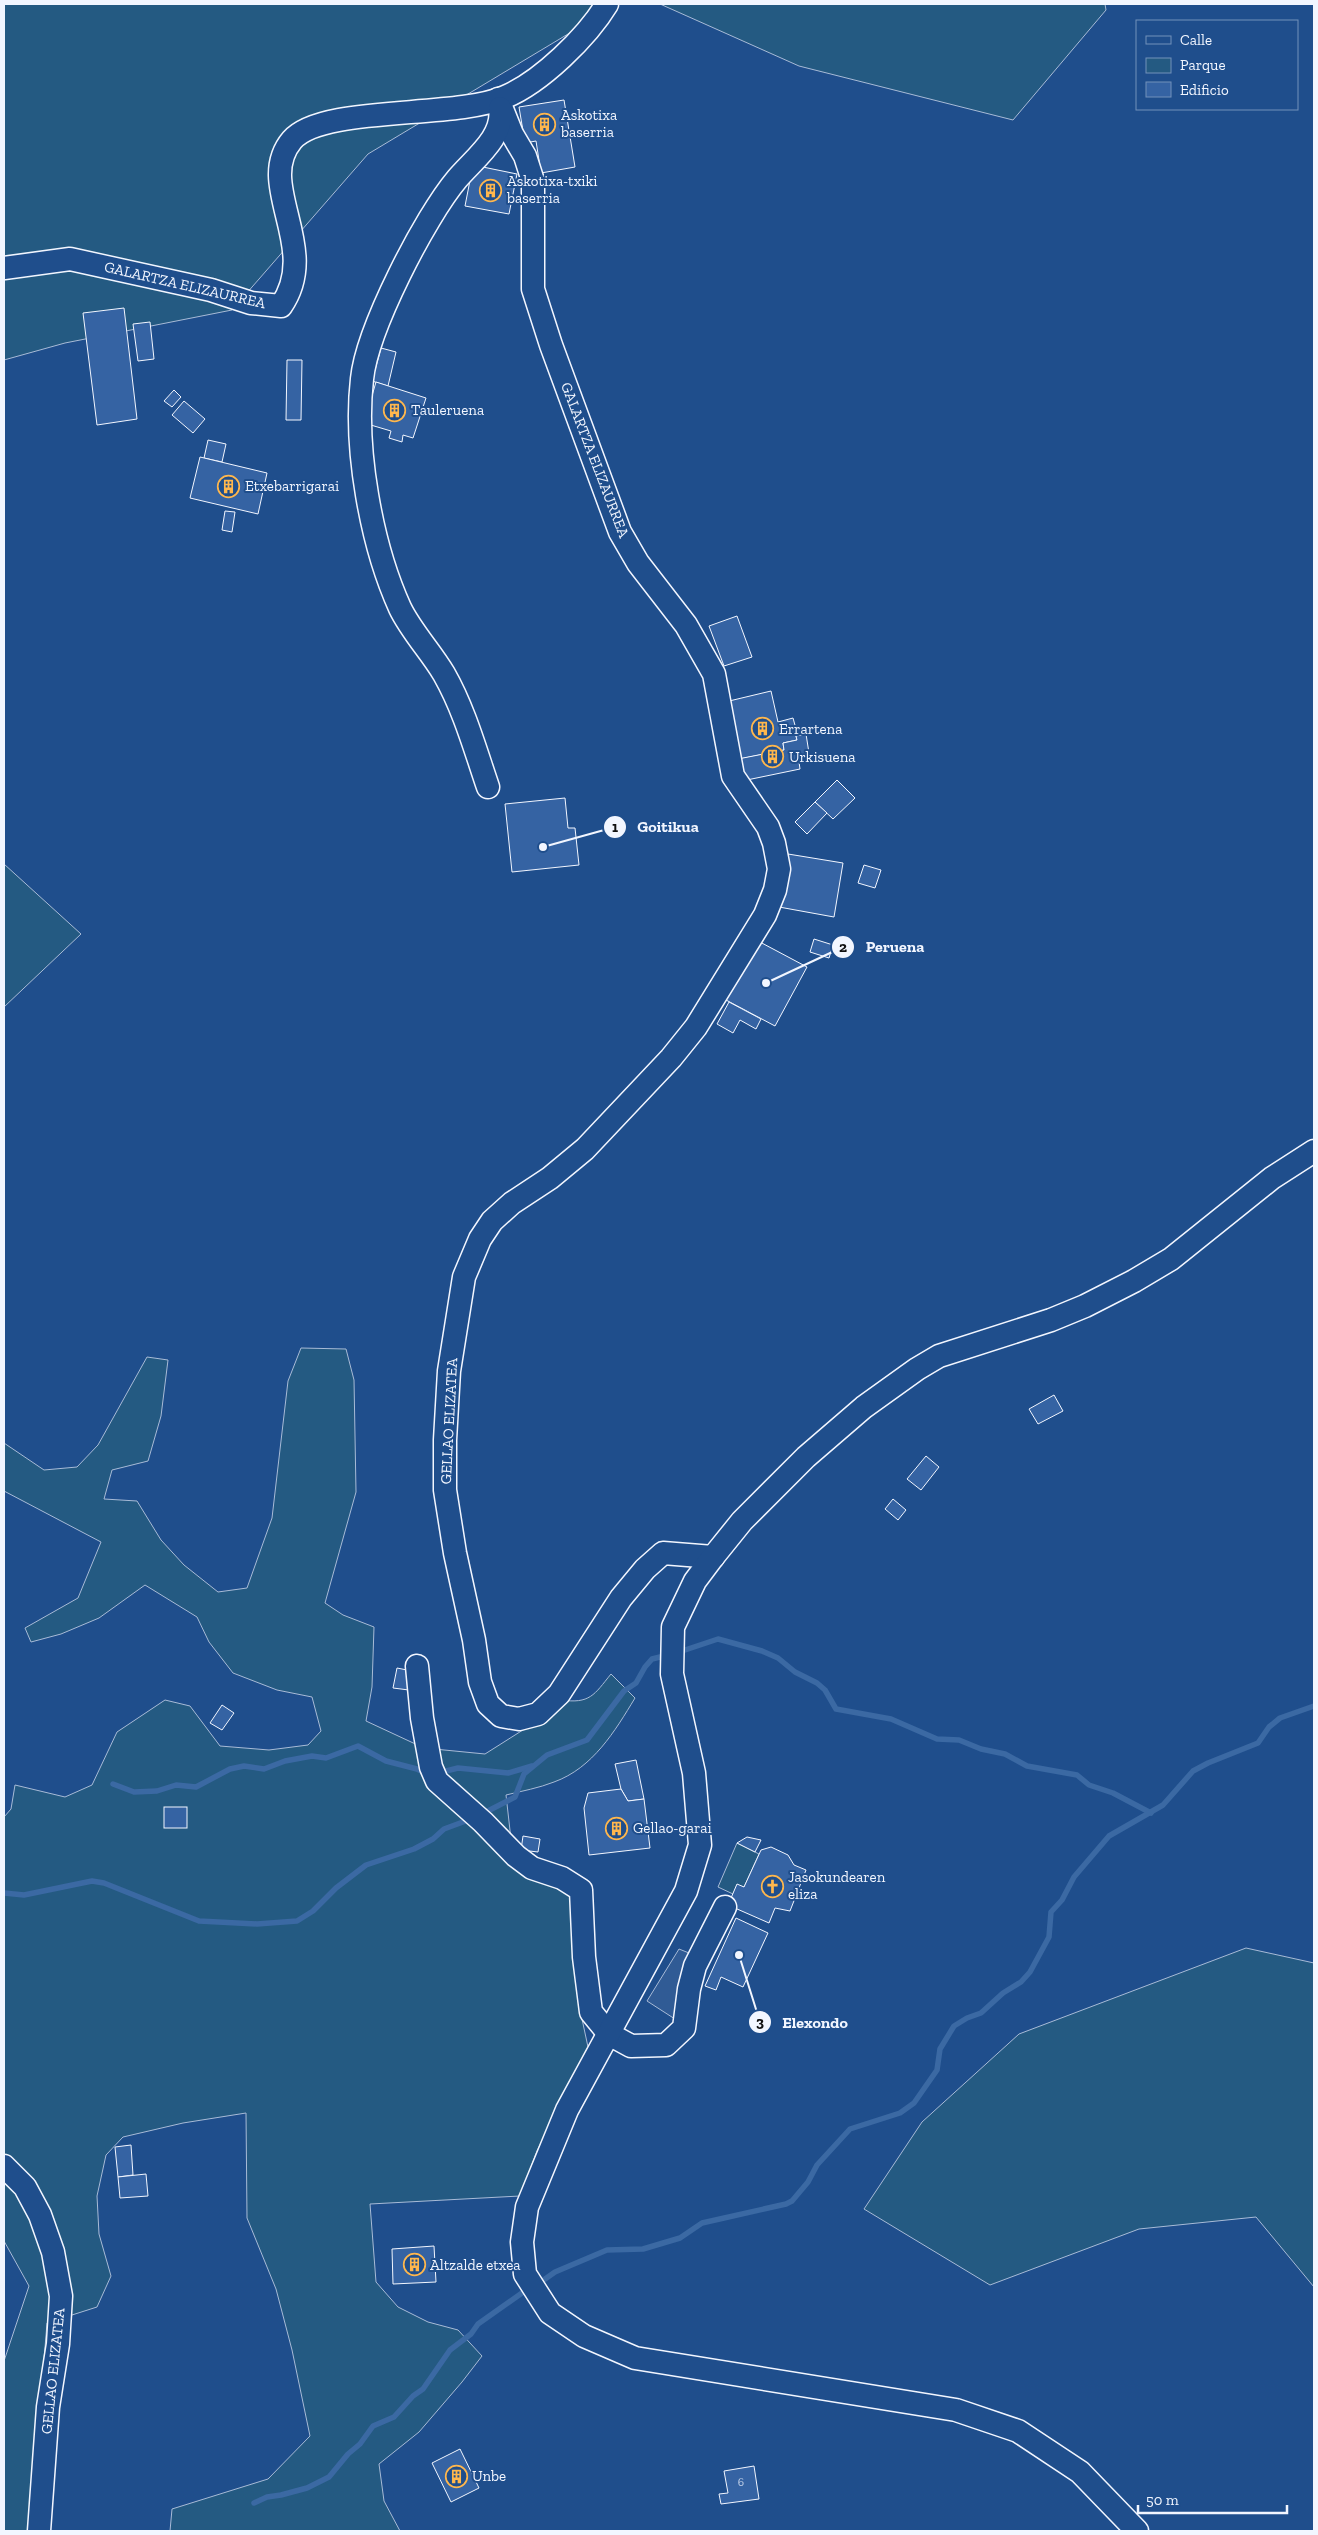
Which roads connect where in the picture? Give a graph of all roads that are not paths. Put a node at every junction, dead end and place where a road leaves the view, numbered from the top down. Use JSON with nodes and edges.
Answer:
{"nodes":[{"id":1,"x":607,"y":4,"type":"edge"},
{"id":2,"x":498,"y":99,"type":"junction"},
{"id":3,"x":4,"y":268,"type":"edge"},
{"id":4,"x":488,"y":787,"type":"dead end"},
{"id":5,"x":688,"y":1038,"type":"joint"},
{"id":6,"x":1314,"y":1151,"type":"edge"},
{"id":7,"x":713,"y":1557,"type":"junction"},
{"id":8,"x":417,"y":1666,"type":"dead end"},
{"id":9,"x":725,"y":1908,"type":"dead end"},
{"id":10,"x":609,"y":2034,"type":"junction"},
{"id":11,"x":4,"y":2166,"type":"edge"},
{"id":12,"x":39,"y":2531,"type":"edge"},
{"id":13,"x":1137,"y":2531,"type":"edge"}],
"edges":[{"from":1,"to":2,"type":"street","name":"GALARTZA ELIZAURREA"},
{"from":2,"to":3,"type":"street","name":"GALARTZA ELIZAURREA"},
{"from":2,"to":4,"type":"street"},
{"from":2,"to":5,"type":"street","name":"GALARTZA ELIZAURREA"},
{"from":5,"to":7,"type":"street","name":"GELLAO ELIZATEA"},
{"from":6,"to":7,"type":"street"},
{"from":7,"to":10,"type":"street"},
{"from":8,"to":10,"type":"street"},
{"from":9,"to":10,"type":"street"},
{"from":10,"to":13,"type":"street"},
{"from":11,"to":12,"type":"street","name":"GELLAO ELIZATEA"}]}
